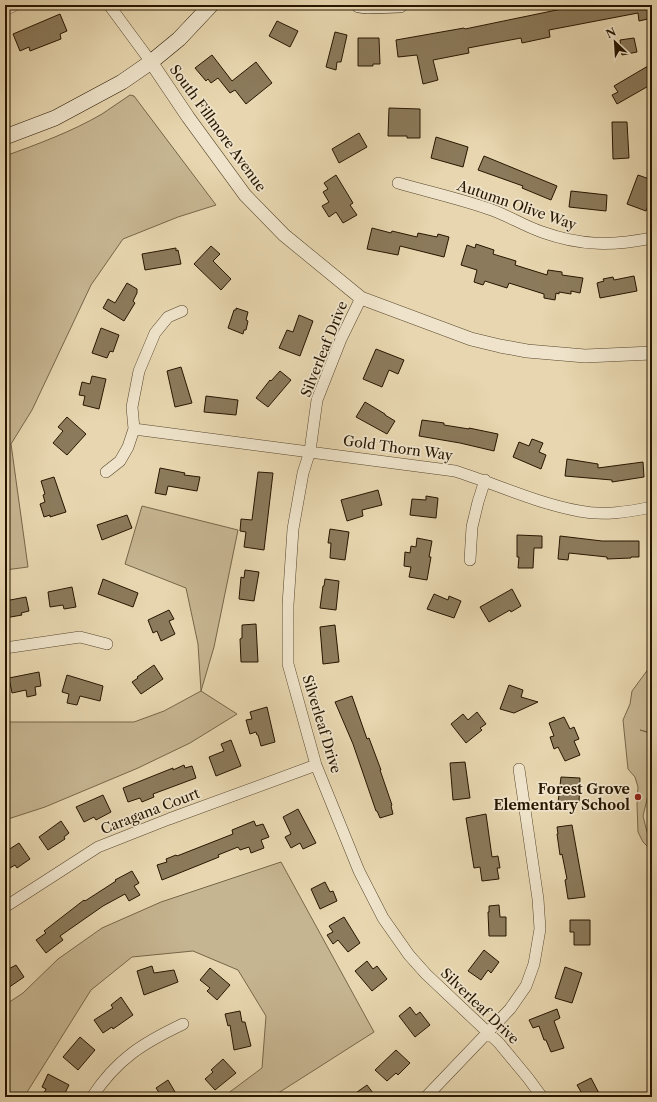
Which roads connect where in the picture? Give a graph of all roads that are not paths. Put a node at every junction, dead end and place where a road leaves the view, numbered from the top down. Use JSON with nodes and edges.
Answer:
{"nodes":[{"id":1,"x":15,"y":5,"type":"edge"},
{"id":2,"x":109,"y":5,"type":"edge"},
{"id":3,"x":211,"y":5,"type":"edge"},
{"id":4,"x":359,"y":5,"type":"edge"},
{"id":5,"x":400,"y":5,"type":"edge"},
{"id":6,"x":5,"y":10,"type":"edge"},
{"id":7,"x":151,"y":62,"type":"junction"},
{"id":8,"x":5,"y":137,"type":"edge"},
{"id":9,"x":398,"y":183,"type":"dead end"},
{"id":10,"x":652,"y":238,"type":"edge"},
{"id":11,"x":361,"y":298,"type":"junction"},
{"id":12,"x":182,"y":310,"type":"dead end"},
{"id":13,"x":652,"y":353,"type":"edge"},
{"id":14,"x":134,"y":429,"type":"junction"},
{"id":15,"x":310,"y":451,"type":"junction"},
{"id":16,"x":106,"y":472,"type":"dead end"},
{"id":17,"x":485,"y":480,"type":"junction"},
{"id":18,"x":652,"y":507,"type":"edge"},
{"id":19,"x":470,"y":560,"type":"dead end"},
{"id":20,"x":107,"y":644,"type":"dead end"},
{"id":21,"x":5,"y":648,"type":"edge"},
{"id":22,"x":316,"y":765,"type":"junction"},
{"id":23,"x":519,"y":769,"type":"dead end"},
{"id":24,"x":5,"y":907,"type":"edge"},
{"id":25,"x":183,"y":1024,"type":"dead end"},
{"id":26,"x":488,"y":1033,"type":"junction"},
{"id":27,"x":92,"y":1097,"type":"edge"},
{"id":28,"x":426,"y":1097,"type":"edge"},
{"id":29,"x":542,"y":1097,"type":"edge"}],
"edges":[{"from":1,"to":6,"type":"street"},
{"from":2,"to":7,"type":"street"},
{"from":3,"to":7,"type":"main road"},
{"from":4,"to":5,"type":"main road"},
{"from":7,"to":8,"type":"main road"},
{"from":7,"to":11,"type":"street","name":"South Fillmore Avenue"},
{"from":9,"to":10,"type":"street","name":"Autumn Olive Way"},
{"from":11,"to":13,"type":"street","name":"South Fillmore Avenue"},
{"from":11,"to":15,"type":"street","name":"Silverleaf Drive"},
{"from":12,"to":14,"type":"street"},
{"from":14,"to":15,"type":"street","name":"Gold Thorn Way"},
{"from":14,"to":16,"type":"street"},
{"from":15,"to":17,"type":"street","name":"Gold Thorn Way"},
{"from":15,"to":22,"type":"street","name":"Silverleaf Drive"},
{"from":17,"to":18,"type":"street","name":"Gold Thorn Way"},
{"from":17,"to":19,"type":"street"},
{"from":20,"to":21,"type":"street"},
{"from":22,"to":24,"type":"street","name":"Caragana Court"},
{"from":22,"to":26,"type":"street","name":"Silverleaf Drive"},
{"from":23,"to":26,"type":"street"},
{"from":25,"to":27,"type":"street"},
{"from":26,"to":28,"type":"street"},
{"from":26,"to":29,"type":"street","name":"Silverleaf Drive"}]}
